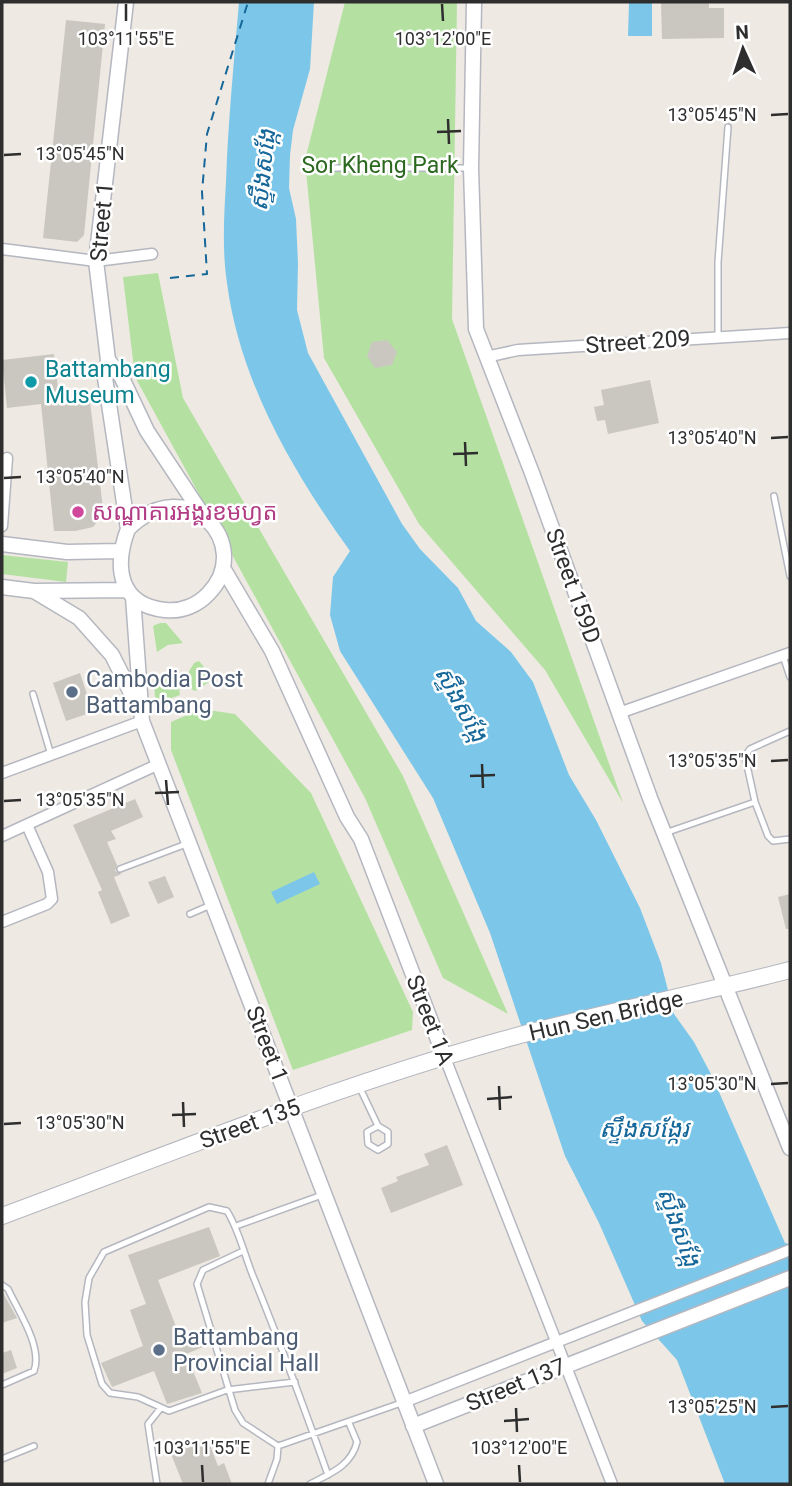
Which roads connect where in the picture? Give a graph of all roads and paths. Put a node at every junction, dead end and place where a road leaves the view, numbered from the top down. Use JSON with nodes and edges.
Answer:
{"nodes":[{"id":1,"x":126,"y":2,"type":"edge"},
{"id":2,"x":474,"y":2,"type":"edge"},
{"id":3,"x":728,"y":127,"type":"dead end"},
{"id":4,"x":334,"y":168,"type":"dead end"},
{"id":5,"x":471,"y":168,"type":"junction"},
{"id":6,"x":2,"y":248,"type":"edge"},
{"id":7,"x":152,"y":254,"type":"dead end"},
{"id":8,"x":96,"y":261,"type":"junction"},
{"id":9,"x":790,"y":333,"type":"edge"},
{"id":10,"x":718,"y":336,"type":"junction"},
{"id":11,"x":486,"y":357,"type":"junction"},
{"id":12,"x":108,"y":360,"type":"junction"},
{"id":13,"x":7,"y":458,"type":"dead end"},
{"id":14,"x":774,"y":496,"type":"dead end"},
{"id":15,"x":203,"y":516,"type":"junction"},
{"id":16,"x":2,"y":526,"type":"edge"},
{"id":17,"x":128,"y":529,"type":"junction"},
{"id":18,"x":2,"y":544,"type":"edge"},
{"id":19,"x":119,"y":551,"type":"junction"},
{"id":20,"x":223,"y":568,"type":"junction"},
{"id":21,"x":790,"y":576,"type":"edge"},
{"id":22,"x":2,"y":587,"type":"edge"},
{"id":23,"x":34,"y":591,"type":"junction"},
{"id":24,"x":130,"y":593,"type":"junction"},
{"id":25,"x":787,"y":654,"type":"edge"},
{"id":26,"x":790,"y":677,"type":"edge"},
{"id":27,"x":33,"y":694,"type":"dead end"},
{"id":28,"x":619,"y":713,"type":"junction"},
{"id":29,"x":142,"y":718,"type":"junction"},
{"id":30,"x":790,"y":731,"type":"edge"},
{"id":31,"x":51,"y":755,"type":"junction"},
{"id":32,"x":159,"y":764,"type":"junction"},
{"id":33,"x":2,"y":773,"type":"edge"},
{"id":34,"x":755,"y":802,"type":"junction"},
{"id":35,"x":27,"y":825,"type":"junction"},
{"id":36,"x":665,"y":833,"type":"junction"},
{"id":37,"x":2,"y":836,"type":"edge"},
{"id":38,"x":790,"y":839,"type":"edge"},
{"id":39,"x":189,"y":843,"type":"junction"},
{"id":40,"x":120,"y":869,"type":"dead end"},
{"id":41,"x":213,"y":904,"type":"junction"},
{"id":42,"x":190,"y":914,"type":"dead end"},
{"id":43,"x":2,"y":922,"type":"edge"},
{"id":44,"x":790,"y":970,"type":"edge"},
{"id":45,"x":718,"y":989,"type":"junction"},
{"id":46,"x":501,"y":1040,"type":"joint"},
{"id":47,"x":445,"y":1058,"type":"junction"},
{"id":48,"x":359,"y":1086,"type":"junction"},
{"id":49,"x":292,"y":1108,"type":"junction"},
{"id":50,"x":378,"y":1126,"type":"junction"},
{"id":51,"x":790,"y":1148,"type":"edge"},
{"id":52,"x":324,"y":1194,"type":"junction"},
{"id":53,"x":2,"y":1216,"type":"edge"},
{"id":54,"x":236,"y":1226,"type":"junction"},
{"id":55,"x":790,"y":1250,"type":"edge"},
{"id":56,"x":243,"y":1251,"type":"junction"},
{"id":57,"x":790,"y":1278,"type":"edge"},
{"id":58,"x":2,"y":1285,"type":"edge"},
{"id":59,"x":556,"y":1340,"type":"junction"},
{"id":60,"x":566,"y":1366,"type":"junction"},
{"id":61,"x":295,"y":1382,"type":"junction"},
{"id":62,"x":2,"y":1385,"type":"edge"},
{"id":63,"x":227,"y":1390,"type":"junction"},
{"id":64,"x":404,"y":1402,"type":"junction"},
{"id":65,"x":160,"y":1409,"type":"junction"},
{"id":66,"x":349,"y":1423,"type":"junction"},
{"id":67,"x":413,"y":1426,"type":"junction"},
{"id":68,"x":314,"y":1434,"type":"junction"},
{"id":69,"x":34,"y":1446,"type":"dead end"},
{"id":70,"x":278,"y":1446,"type":"junction"},
{"id":71,"x":2,"y":1459,"type":"edge"},
{"id":72,"x":328,"y":1475,"type":"junction"},
{"id":73,"x":157,"y":1484,"type":"edge"},
{"id":74,"x":268,"y":1484,"type":"edge"},
{"id":75,"x":310,"y":1484,"type":"edge"},
{"id":76,"x":436,"y":1484,"type":"edge"},
{"id":77,"x":612,"y":1484,"type":"edge"}],
"edges":[{"from":1,"to":8,"type":"street","name":"Street 1"},
{"from":2,"to":5,"type":"street","name":"Street 159D"},
{"from":3,"to":10,"type":"lane"},
{"from":4,"to":5,"type":"lane"},
{"from":5,"to":11,"type":"street","name":"Street 159D"},
{"from":6,"to":8,"type":"street"},
{"from":7,"to":8,"type":"street"},
{"from":8,"to":12,"type":"street","name":"Street 1"},
{"from":9,"to":10,"type":"street","name":"Street 209"},
{"from":10,"to":11,"type":"street","name":"Street 209"},
{"from":11,"to":28,"type":"street","name":"Street 159D"},
{"from":12,"to":15,"type":"street","name":"Street 1"},
{"from":12,"to":17,"type":"street","name":"Street 1"},
{"from":13,"to":16,"type":"street"},
{"from":14,"to":21,"type":"lane"},
{"from":15,"to":17,"type":"street"},
{"from":15,"to":20,"type":"street"},
{"from":17,"to":19,"type":"street"},
{"from":18,"to":19,"type":"street"},
{"from":19,"to":24,"type":"street"},
{"from":20,"to":24,"type":"street"},
{"from":20,"to":47,"type":"street","name":"Street 1A"},
{"from":22,"to":23,"type":"street"},
{"from":23,"to":24,"type":"street"},
{"from":23,"to":29,"type":"street"},
{"from":24,"to":29,"type":"street","name":"Street 1"},
{"from":25,"to":26,"type":"lane"},
{"from":25,"to":28,"type":"street"},
{"from":27,"to":31,"type":"lane"},
{"from":28,"to":36,"type":"street","name":"Street 159D"},
{"from":29,"to":31,"type":"street"},
{"from":29,"to":32,"type":"street","name":"Street 1"},
{"from":30,"to":34,"type":"lane"},
{"from":31,"to":33,"type":"street"},
{"from":32,"to":35,"type":"street"},
{"from":32,"to":39,"type":"street","name":"Street 1"},
{"from":34,"to":36,"type":"lane"},
{"from":34,"to":38,"type":"lane"},
{"from":35,"to":37,"type":"street"},
{"from":35,"to":43,"type":"street"},
{"from":36,"to":45,"type":"street","name":"Street 159D"},
{"from":39,"to":40,"type":"lane"},
{"from":39,"to":41,"type":"street","name":"Street 1"},
{"from":41,"to":42,"type":"lane"},
{"from":41,"to":49,"type":"street","name":"Street 1"},
{"from":44,"to":45,"type":"main road","name":"Hun Sen Bridge"},
{"from":45,"to":46,"type":"main road","name":"Hun Sen Bridge"},
{"from":45,"to":51,"type":"street","name":"Street 159D"},
{"from":46,"to":47,"type":"main road","name":"Street 135"},
{"from":47,"to":48,"type":"main road","name":"Street 135"},
{"from":47,"to":59,"type":"street","name":"Street 1A"},
{"from":48,"to":49,"type":"main road","name":"Street 135"},
{"from":48,"to":50,"type":"lane"},
{"from":49,"to":52,"type":"street","name":"Street 1"},
{"from":49,"to":53,"type":"main road","name":"Street 135"},
{"from":50,"to":50,"type":"lane"},
{"from":52,"to":54,"type":"lane"},
{"from":52,"to":64,"type":"street","name":"Street 1"},
{"from":54,"to":56,"type":"lane"},
{"from":54,"to":65,"type":"lane"},
{"from":55,"to":59,"type":"street","name":"Street 137"},
{"from":56,"to":61,"type":"lane"},
{"from":56,"to":63,"type":"lane"},
{"from":57,"to":60,"type":"street","name":"Street 137"},
{"from":58,"to":62,"type":"lane"},
{"from":59,"to":60,"type":"street","name":"Street 1A"},
{"from":59,"to":64,"type":"street","name":"Street 137"},
{"from":60,"to":67,"type":"street","name":"Street 137"},
{"from":60,"to":77,"type":"street","name":"Street 1A"},
{"from":61,"to":63,"type":"lane"},
{"from":61,"to":68,"type":"lane"},
{"from":63,"to":65,"type":"lane"},
{"from":63,"to":70,"type":"lane"},
{"from":64,"to":66,"type":"lane"},
{"from":64,"to":67,"type":"street","name":"Street 1"},
{"from":65,"to":73,"type":"lane"},
{"from":66,"to":68,"type":"lane"},
{"from":66,"to":72,"type":"lane"},
{"from":67,"to":76,"type":"street","name":"Street 1"},
{"from":68,"to":70,"type":"lane"},
{"from":68,"to":72,"type":"lane"},
{"from":69,"to":71,"type":"lane"},
{"from":70,"to":74,"type":"lane"},
{"from":72,"to":75,"type":"lane"}]}
